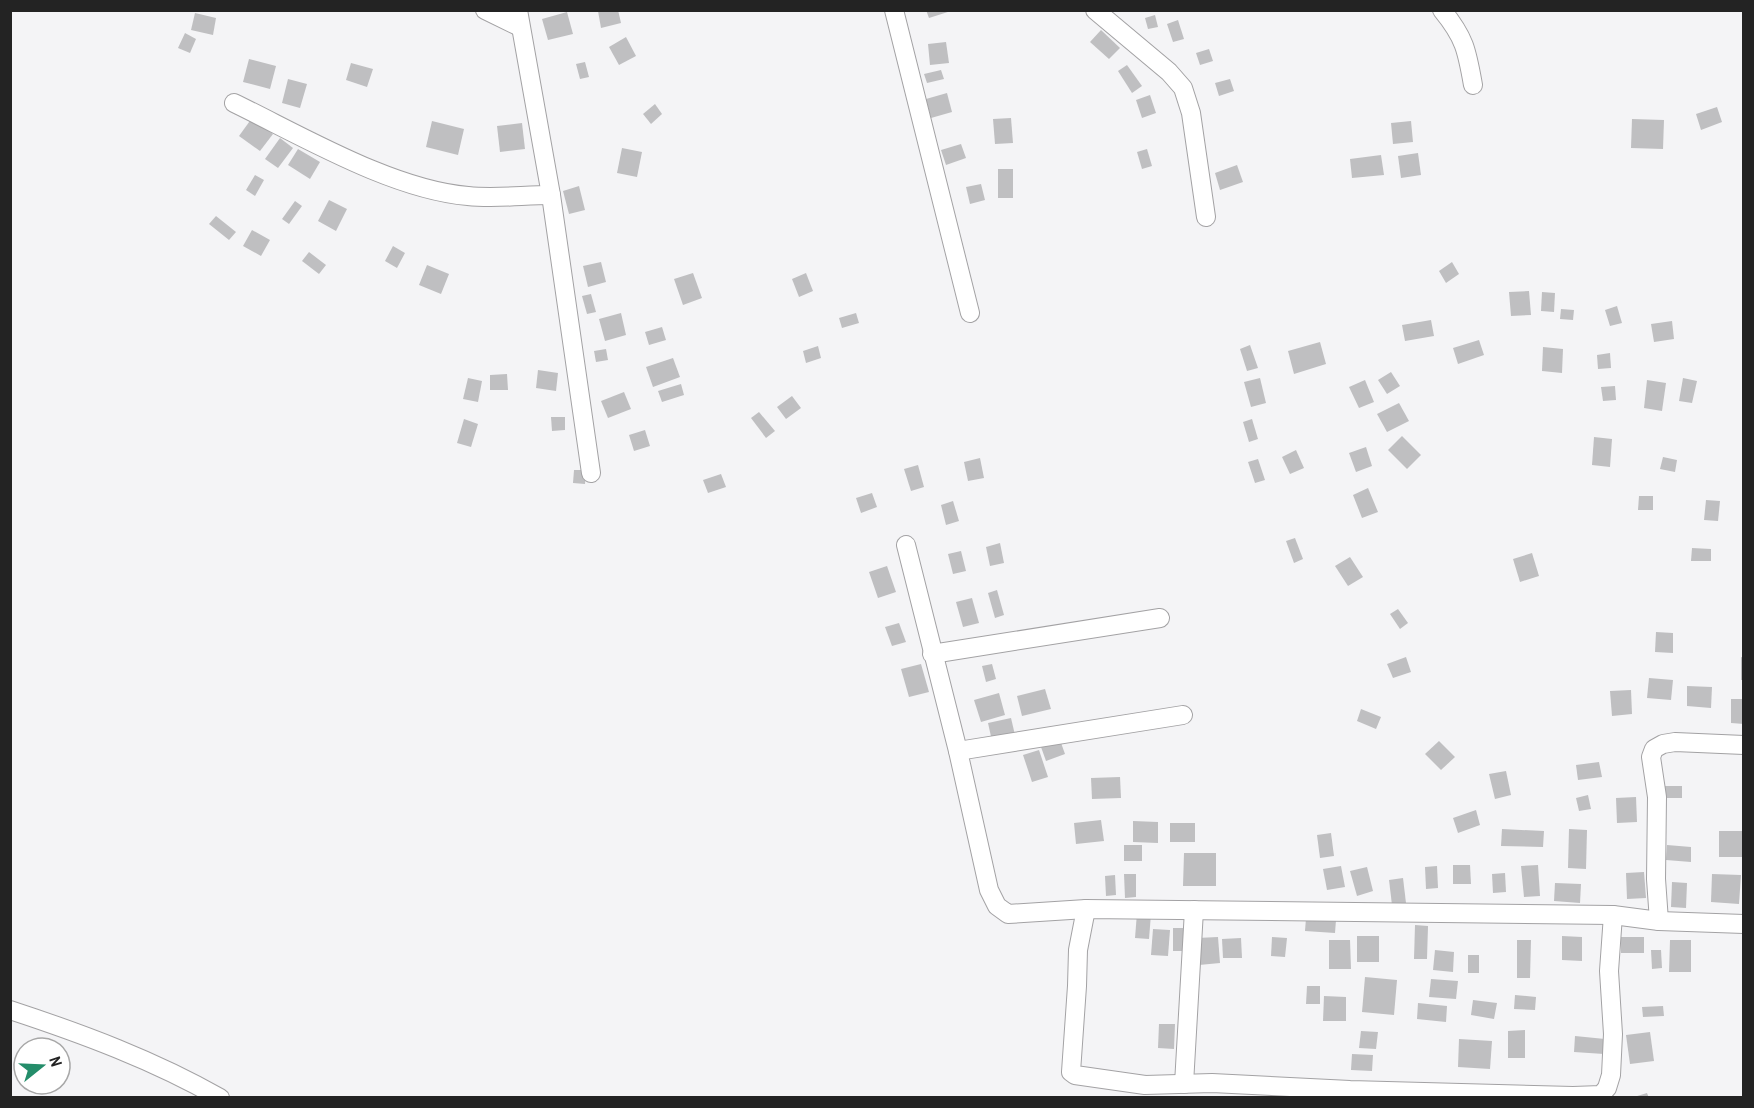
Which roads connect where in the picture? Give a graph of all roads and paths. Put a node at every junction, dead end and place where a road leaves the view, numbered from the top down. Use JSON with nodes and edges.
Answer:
{"nodes":[{"id":1,"x":485,"y":10,"type":"edge"},
{"id":2,"x":894,"y":10,"type":"edge"},
{"id":3,"x":1095,"y":10,"type":"edge"},
{"id":4,"x":1442,"y":10,"type":"edge"},
{"id":5,"x":520,"y":19,"type":"edge"},
{"id":6,"x":1473,"y":85,"type":"dead end"},
{"id":7,"x":234,"y":103,"type":"dead end"},
{"id":8,"x":551,"y":195,"type":"junction"},
{"id":9,"x":1206,"y":217,"type":"dead end"},
{"id":10,"x":970,"y":313,"type":"dead end"},
{"id":11,"x":591,"y":473,"type":"dead end"},
{"id":12,"x":906,"y":545,"type":"dead end"},
{"id":13,"x":1160,"y":618,"type":"dead end"},
{"id":14,"x":932,"y":654,"type":"junction"},
{"id":15,"x":1183,"y":715,"type":"dead end"},
{"id":16,"x":1743,"y":745,"type":"edge"},
{"id":17,"x":958,"y":751,"type":"junction"},
{"id":18,"x":1086,"y":909,"type":"junction"},
{"id":19,"x":1194,"y":910,"type":"junction"},
{"id":20,"x":1613,"y":915,"type":"junction"},
{"id":21,"x":1659,"y":921,"type":"junction"},
{"id":22,"x":1743,"y":924,"type":"edge"},
{"id":23,"x":10,"y":1010,"type":"edge"},
{"id":24,"x":1184,"y":1084,"type":"junction"},
{"id":25,"x":220,"y":1098,"type":"edge"}],
"edges":[{"from":1,"to":5,"type":"street"},
{"from":2,"to":10,"type":"street"},
{"from":3,"to":9,"type":"street"},
{"from":4,"to":6,"type":"street"},
{"from":5,"to":8,"type":"street"},
{"from":7,"to":8,"type":"street"},
{"from":8,"to":11,"type":"street"},
{"from":12,"to":14,"type":"street"},
{"from":13,"to":14,"type":"street"},
{"from":14,"to":17,"type":"street"},
{"from":15,"to":17,"type":"street"},
{"from":16,"to":21,"type":"street"},
{"from":17,"to":18,"type":"street"},
{"from":18,"to":19,"type":"street"},
{"from":18,"to":24,"type":"street"},
{"from":19,"to":20,"type":"street"},
{"from":19,"to":24,"type":"street"},
{"from":20,"to":21,"type":"street"},
{"from":20,"to":24,"type":"street"},
{"from":21,"to":22,"type":"street"},
{"from":23,"to":25,"type":"street"}]}
